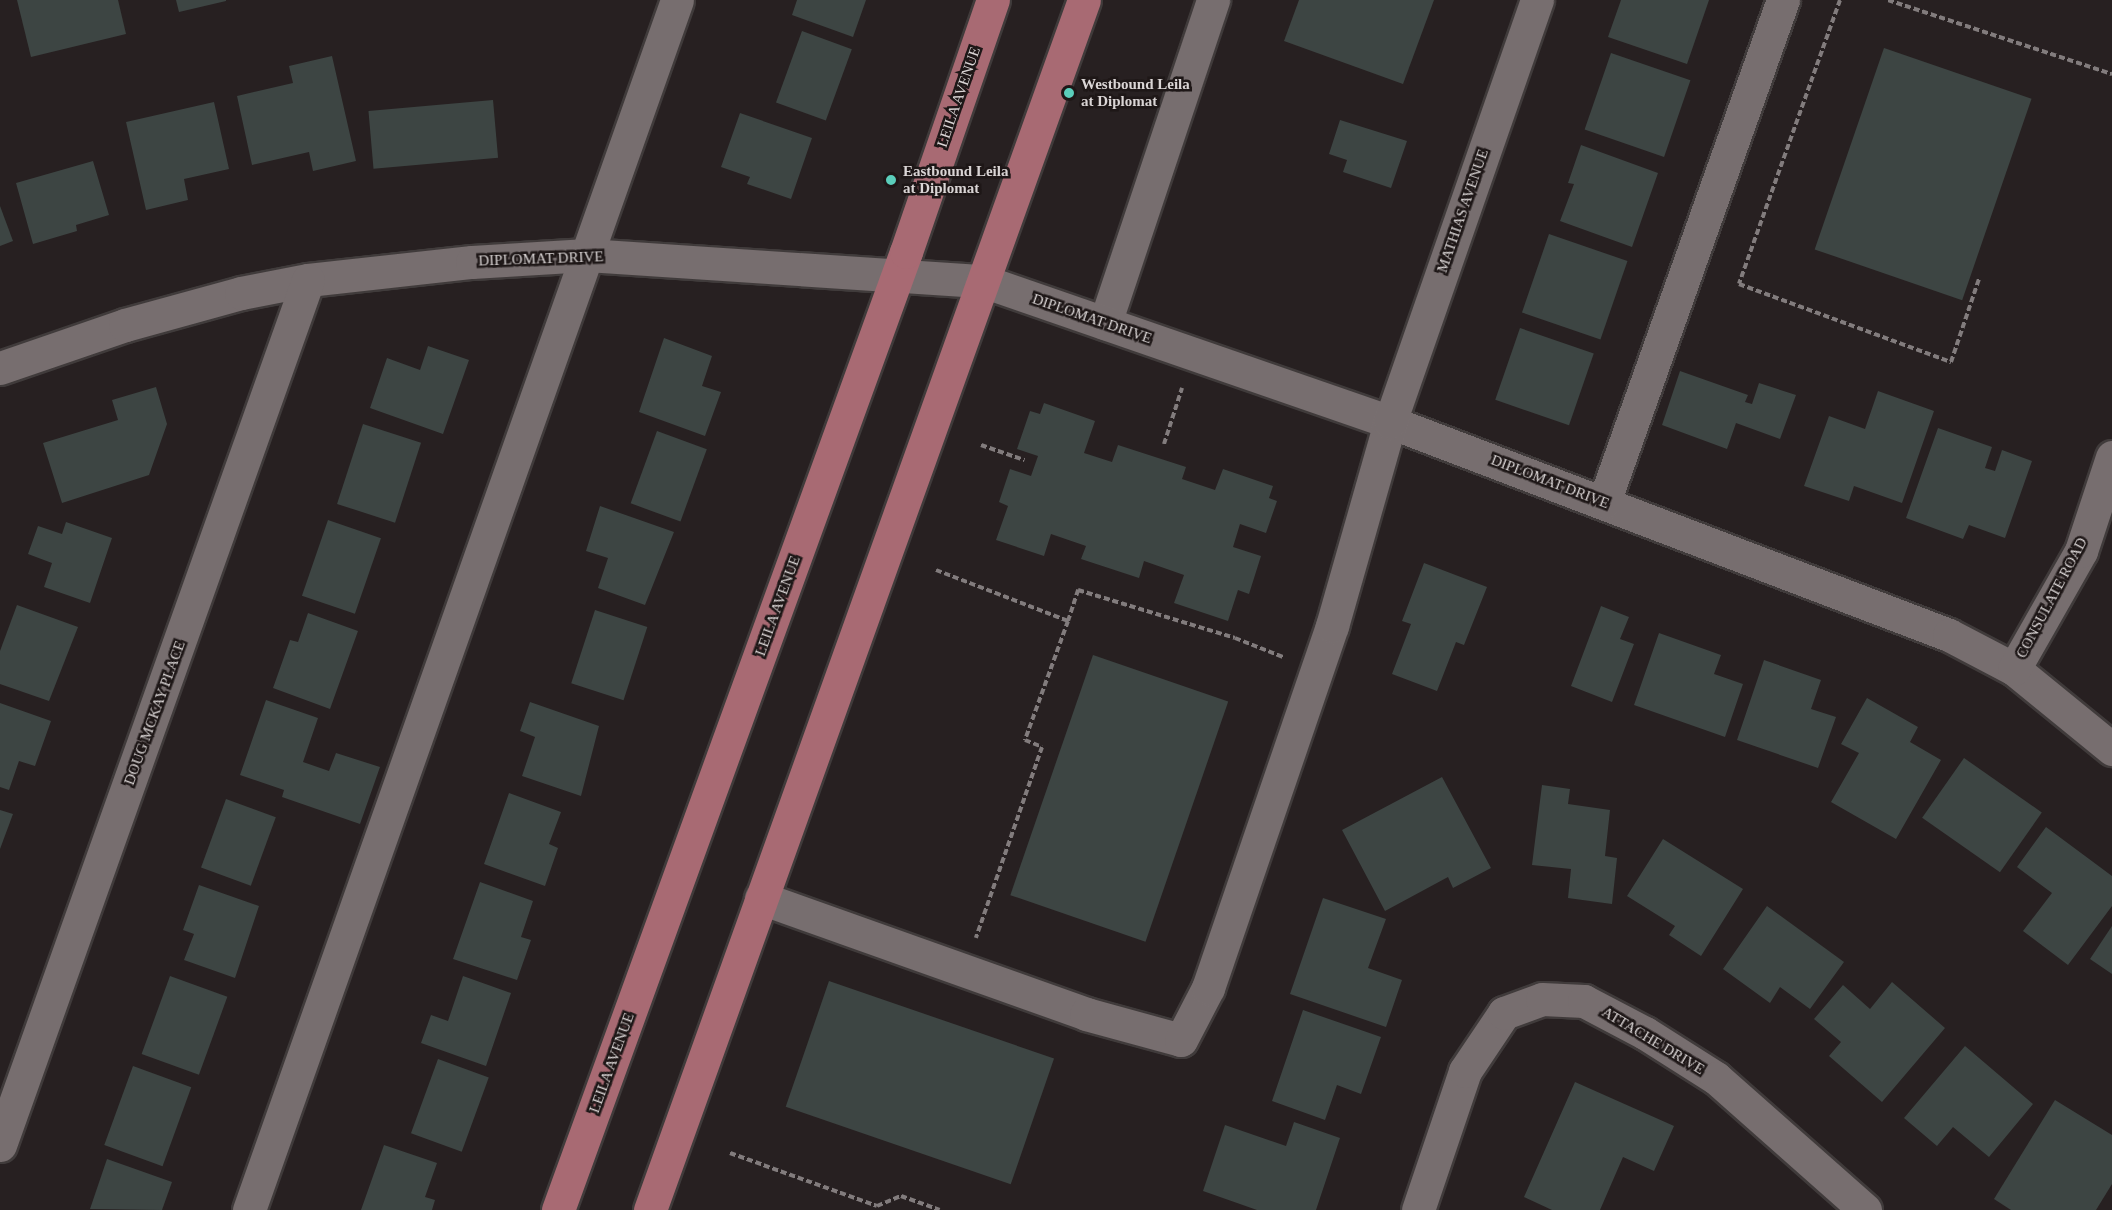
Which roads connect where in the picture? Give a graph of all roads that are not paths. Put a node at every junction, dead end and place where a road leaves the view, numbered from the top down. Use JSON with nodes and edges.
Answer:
{"nodes":[{"id":1,"x":677,"y":0,"type":"edge"},
{"id":2,"x":993,"y":0,"type":"edge"},
{"id":3,"x":1084,"y":0,"type":"edge"},
{"id":4,"x":1213,"y":0,"type":"edge"},
{"id":5,"x":1537,"y":0,"type":"edge"},
{"id":6,"x":1783,"y":0,"type":"edge"},
{"id":7,"x":587,"y":255,"type":"junction"},
{"id":8,"x":897,"y":276,"type":"junction"},
{"id":9,"x":308,"y":280,"type":"junction"},
{"id":10,"x":983,"y":281,"type":"junction"},
{"id":11,"x":1105,"y":323,"type":"junction"},
{"id":12,"x":0,"y":368,"type":"edge"},
{"id":13,"x":1390,"y":422,"type":"junction"},
{"id":14,"x":2112,"y":458,"type":"edge"},
{"id":15,"x":1604,"y":502,"type":"junction"},
{"id":16,"x":2014,"y":669,"type":"junction"},
{"id":17,"x":2112,"y":749,"type":"edge"},
{"id":18,"x":761,"y":898,"type":"junction"},
{"id":19,"x":0,"y":1145,"type":"edge"},
{"id":20,"x":249,"y":1210,"type":"edge"},
{"id":21,"x":558,"y":1210,"type":"edge"},
{"id":22,"x":650,"y":1210,"type":"edge"},
{"id":23,"x":1418,"y":1210,"type":"edge"},
{"id":24,"x":1864,"y":1210,"type":"edge"}],
"edges":[{"from":1,"to":7,"type":"street"},
{"from":2,"to":8,"type":"main road","name":"LEILA AVENUE"},
{"from":3,"to":10,"type":"main road"},
{"from":4,"to":11,"type":"street"},
{"from":5,"to":13,"type":"street","name":"MATHIAS AVENUE"},
{"from":6,"to":15,"type":"street"},
{"from":7,"to":8,"type":"street","name":"DIPLOMAT DRIVE"},
{"from":7,"to":9,"type":"street","name":"DIPLOMAT DRIVE"},
{"from":7,"to":20,"type":"street"},
{"from":8,"to":10,"type":"street","name":"DIPLOMAT DRIVE"},
{"from":8,"to":21,"type":"main road","name":"LEILA AVENUE"},
{"from":9,"to":12,"type":"street","name":"DIPLOMAT DRIVE"},
{"from":9,"to":19,"type":"street","name":"DOUG MCKAY PLACE"},
{"from":10,"to":11,"type":"street","name":"DIPLOMAT DRIVE"},
{"from":10,"to":18,"type":"main road"},
{"from":11,"to":13,"type":"street","name":"DIPLOMAT DRIVE"},
{"from":13,"to":15,"type":"street","name":"DIPLOMAT DRIVE"},
{"from":13,"to":18,"type":"street","name":"MATHIAS AVENUE"},
{"from":14,"to":16,"type":"street","name":"CONSULATE ROAD"},
{"from":15,"to":16,"type":"street","name":"DIPLOMAT DRIVE"},
{"from":16,"to":17,"type":"street","name":"DIPLOMAT DRIVE"},
{"from":18,"to":22,"type":"main road"},
{"from":23,"to":24,"type":"street","name":"ATTACHE DRIVE"}]}
